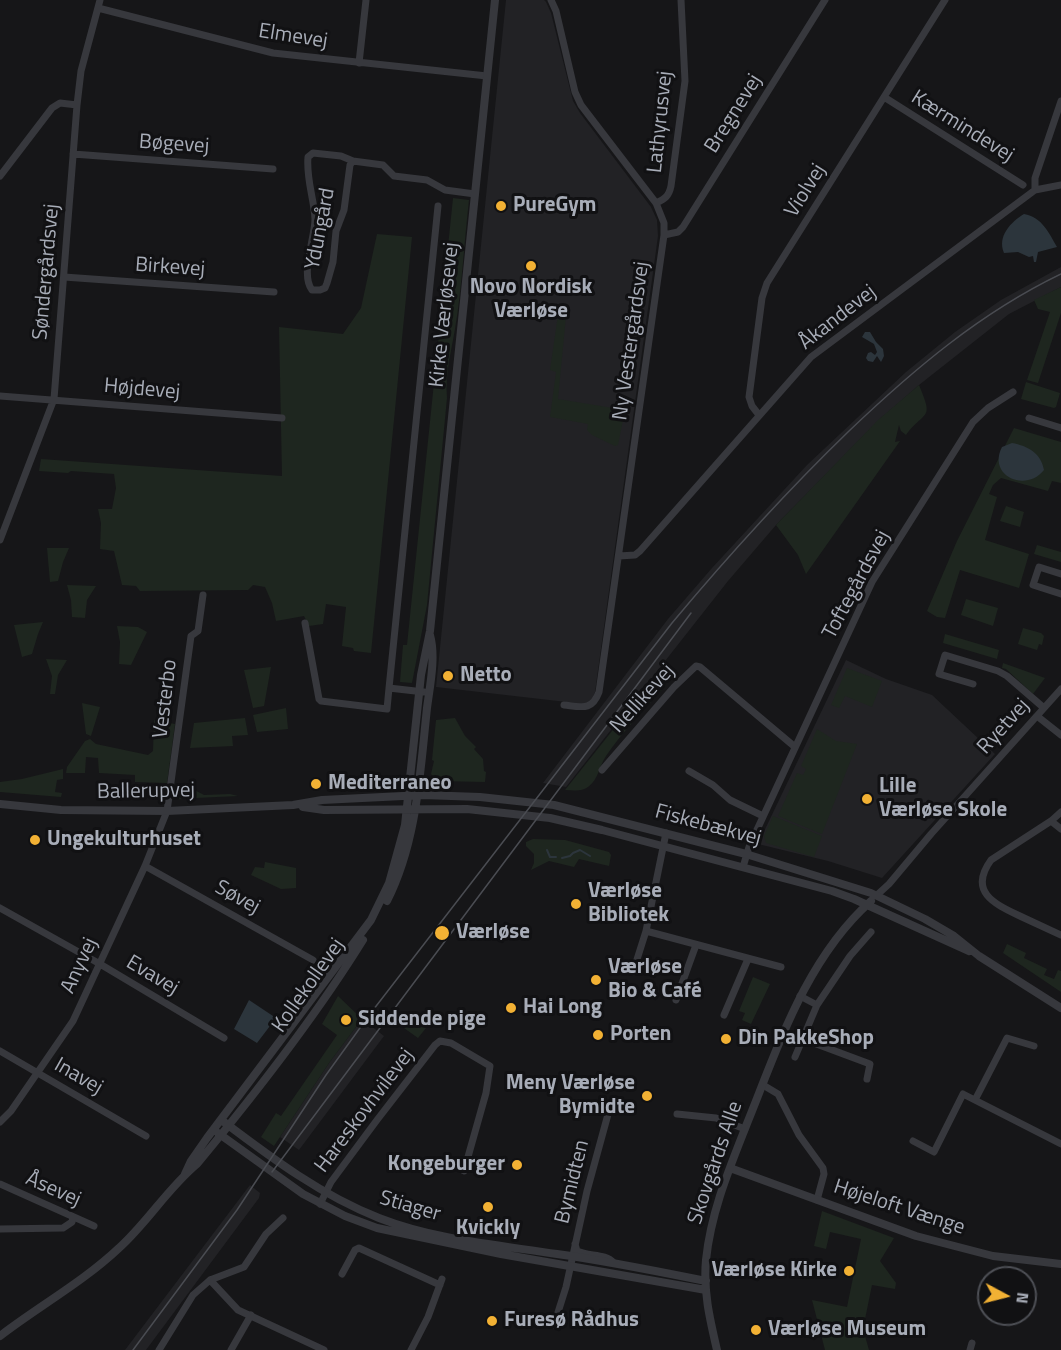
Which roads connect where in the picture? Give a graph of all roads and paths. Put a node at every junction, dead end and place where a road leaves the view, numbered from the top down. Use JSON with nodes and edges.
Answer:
{"nodes":[{"id":1,"x":366,"y":0,"type":"edge"},
{"id":2,"x":495,"y":0,"type":"edge"},
{"id":3,"x":551,"y":0,"type":"edge"},
{"id":4,"x":681,"y":0,"type":"edge"},
{"id":5,"x":825,"y":0,"type":"edge"},
{"id":6,"x":945,"y":0,"type":"edge"},
{"id":7,"x":99,"y":4,"type":"edge"},
{"id":8,"x":359,"y":63,"type":"junction"},
{"id":9,"x":487,"y":76,"type":"junction"},
{"id":10,"x":884,"y":97,"type":"junction"},
{"id":11,"x":1061,"y":101,"type":"edge"},
{"id":12,"x":77,"y":105,"type":"junction"},
{"id":13,"x":73,"y":154,"type":"junction"},
{"id":14,"x":353,"y":161,"type":"junction"},
{"id":15,"x":273,"y":170,"type":"dead end"},
{"id":16,"x":0,"y":176,"type":"edge"},
{"id":17,"x":1023,"y":185,"type":"dead end"},
{"id":18,"x":1061,"y":185,"type":"edge"},
{"id":19,"x":1035,"y":190,"type":"junction"},
{"id":20,"x":475,"y":194,"type":"junction"},
{"id":21,"x":656,"y":203,"type":"junction"},
{"id":22,"x":438,"y":206,"type":"dead end"},
{"id":23,"x":664,"y":235,"type":"junction"},
{"id":24,"x":64,"y":277,"type":"junction"},
{"id":25,"x":274,"y":292,"type":"dead end"},
{"id":26,"x":1013,"y":392,"type":"dead end"},
{"id":27,"x":0,"y":396,"type":"edge"},
{"id":28,"x":54,"y":399,"type":"junction"},
{"id":29,"x":759,"y":415,"type":"junction"},
{"id":30,"x":282,"y":418,"type":"dead end"},
{"id":31,"x":1029,"y":418,"type":"dead end"},
{"id":32,"x":1061,"y":428,"type":"edge"},
{"id":33,"x":0,"y":540,"type":"edge"},
{"id":34,"x":619,"y":556,"type":"junction"},
{"id":35,"x":1061,"y":574,"type":"edge"},
{"id":36,"x":1061,"y":594,"type":"edge"},
{"id":37,"x":203,"y":595,"type":"dead end"},
{"id":38,"x":305,"y":623,"type":"dead end"},
{"id":39,"x":430,"y":634,"type":"junction"},
{"id":40,"x":973,"y":684,"type":"dead end"},
{"id":41,"x":389,"y":688,"type":"junction"},
{"id":42,"x":1061,"y":689,"type":"edge"},
{"id":43,"x":419,"y":691,"type":"junction"},
{"id":44,"x":429,"y":692,"type":"junction"},
{"id":45,"x":564,"y":705,"type":"dead end"},
{"id":46,"x":1044,"y":708,"type":"junction"},
{"id":47,"x":1037,"y":716,"type":"junction"},
{"id":48,"x":1061,"y":735,"type":"edge"},
{"id":49,"x":795,"y":747,"type":"junction"},
{"id":50,"x":602,"y":770,"type":"dead end"},
{"id":51,"x":689,"y":771,"type":"dead end"},
{"id":52,"x":413,"y":795,"type":"junction"},
{"id":53,"x":0,"y":804,"type":"edge"},
{"id":54,"x":293,"y":805,"type":"junction"},
{"id":55,"x":411,"y":809,"type":"junction"},
{"id":56,"x":168,"y":811,"type":"junction"},
{"id":57,"x":1061,"y":812,"type":"edge"},
{"id":58,"x":763,"y":816,"type":"junction"},
{"id":59,"x":1051,"y":821,"type":"junction"},
{"id":60,"x":1061,"y":829,"type":"edge"},
{"id":61,"x":666,"y":833,"type":"junction"},
{"id":62,"x":663,"y":846,"type":"junction"},
{"id":63,"x":746,"y":854,"type":"junction"},
{"id":64,"x":145,"y":866,"type":"junction"},
{"id":65,"x":742,"y":867,"type":"junction"},
{"id":66,"x":877,"y":895,"type":"junction"},
{"id":67,"x":867,"y":904,"type":"junction"},
{"id":68,"x":0,"y":908,"type":"edge"},
{"id":69,"x":646,"y":931,"type":"junction"},
{"id":70,"x":871,"y":932,"type":"dead end"},
{"id":71,"x":1061,"y":935,"type":"edge"},
{"id":72,"x":696,"y":945,"type":"junction"},
{"id":73,"x":980,"y":956,"type":"junction"},
{"id":74,"x":748,"y":959,"type":"junction"},
{"id":75,"x":313,"y":960,"type":"dead end"},
{"id":76,"x":100,"y":964,"type":"junction"},
{"id":77,"x":781,"y":967,"type":"dead end"},
{"id":78,"x":633,"y":972,"type":"dead end"},
{"id":79,"x":800,"y":996,"type":"junction"},
{"id":80,"x":676,"y":1000,"type":"dead end"},
{"id":81,"x":817,"y":1005,"type":"junction"},
{"id":82,"x":1061,"y":1008,"type":"edge"},
{"id":83,"x":724,"y":1015,"type":"dead end"},
{"id":84,"x":224,"y":1038,"type":"dead end"},
{"id":85,"x":803,"y":1039,"type":"junction"},
{"id":86,"x":1034,"y":1046,"type":"dead end"},
{"id":87,"x":0,"y":1051,"type":"edge"},
{"id":88,"x":795,"y":1057,"type":"dead end"},
{"id":89,"x":38,"y":1073,"type":"junction"},
{"id":90,"x":867,"y":1079,"type":"dead end"},
{"id":91,"x":763,"y":1085,"type":"junction"},
{"id":92,"x":975,"y":1100,"type":"junction"},
{"id":93,"x":609,"y":1107,"type":"dead end"},
{"id":94,"x":677,"y":1114,"type":"dead end"},
{"id":95,"x":221,"y":1120,"type":"junction"},
{"id":96,"x":0,"y":1122,"type":"edge"},
{"id":97,"x":144,"y":1125,"type":"dead end"},
{"id":98,"x":229,"y":1126,"type":"junction"},
{"id":99,"x":745,"y":1129,"type":"junction"},
{"id":100,"x":217,"y":1132,"type":"junction"},
{"id":101,"x":913,"y":1141,"type":"dead end"},
{"id":102,"x":1061,"y":1144,"type":"edge"},
{"id":103,"x":730,"y":1168,"type":"junction"},
{"id":104,"x":464,"y":1171,"type":"dead end"},
{"id":105,"x":0,"y":1184,"type":"edge"},
{"id":106,"x":325,"y":1193,"type":"junction"},
{"id":107,"x":817,"y":1200,"type":"junction"},
{"id":108,"x":320,"y":1204,"type":"junction"},
{"id":109,"x":73,"y":1217,"type":"junction"},
{"id":110,"x":283,"y":1218,"type":"dead end"},
{"id":111,"x":94,"y":1226,"type":"dead end"},
{"id":112,"x":0,"y":1229,"type":"edge"},
{"id":113,"x":575,"y":1244,"type":"junction"},
{"id":114,"x":572,"y":1256,"type":"junction"},
{"id":115,"x":525,"y":1258,"type":"junction"},
{"id":116,"x":614,"y":1263,"type":"junction"},
{"id":117,"x":1061,"y":1264,"type":"edge"},
{"id":118,"x":570,"y":1266,"type":"junction"},
{"id":119,"x":342,"y":1274,"type":"dead end"},
{"id":120,"x":568,"y":1277,"type":"junction"},
{"id":121,"x":210,"y":1280,"type":"junction"},
{"id":122,"x":706,"y":1285,"type":"junction"},
{"id":123,"x":251,"y":1315,"type":"junction"},
{"id":124,"x":554,"y":1325,"type":"dead end"},
{"id":125,"x":0,"y":1336,"type":"edge"},
{"id":126,"x":159,"y":1350,"type":"edge"},
{"id":127,"x":231,"y":1350,"type":"edge"},
{"id":128,"x":324,"y":1350,"type":"edge"},
{"id":129,"x":411,"y":1350,"type":"edge"},
{"id":130,"x":717,"y":1350,"type":"edge"}],
"edges":[{"from":1,"to":8,"type":"street"},
{"from":2,"to":9,"type":"street","name":"Kirke Værløsevej"},
{"from":3,"to":21,"type":"street","name":"Ny Vestergårdsvej"},
{"from":4,"to":21,"type":"street","name":"Lathyrusvej"},
{"from":5,"to":23,"type":"street","name":"Bregnevej"},
{"from":6,"to":10,"type":"street","name":"Violvej"},
{"from":7,"to":8,"type":"street","name":"Elmevej"},
{"from":7,"to":12,"type":"street","name":"Søndergårdsvej"},
{"from":8,"to":9,"type":"street","name":"Elmevej"},
{"from":9,"to":20,"type":"street","name":"Kirke Værløsevej"},
{"from":10,"to":17,"type":"street","name":"Kærmindevej"},
{"from":10,"to":29,"type":"street","name":"Violvej"},
{"from":11,"to":19,"type":"street"},
{"from":12,"to":13,"type":"street","name":"Søndergårdsvej"},
{"from":12,"to":16,"type":"street"},
{"from":13,"to":15,"type":"street","name":"Bøgevej"},
{"from":13,"to":24,"type":"street","name":"Søndergårdsvej"},
{"from":14,"to":14,"type":"street","name":"Ydungård"},
{"from":14,"to":20,"type":"street","name":"Ydungård"},
{"from":18,"to":19,"type":"street"},
{"from":19,"to":29,"type":"street","name":"Åkandevej"},
{"from":20,"to":39,"type":"street","name":"Kirke Værløsevej"},
{"from":21,"to":23,"type":"street","name":"Ny Vestergårdsvej"},
{"from":22,"to":41,"type":"street","name":"Kirke Værløsevej"},
{"from":23,"to":34,"type":"street","name":"Ny Vestergårdsvej"},
{"from":24,"to":25,"type":"street","name":"Birkevej"},
{"from":24,"to":28,"type":"street","name":"Søndergårdsvej"},
{"from":26,"to":49,"type":"street","name":"Toftegårdsvej"},
{"from":27,"to":28,"type":"street","name":"Højdevej"},
{"from":28,"to":30,"type":"street","name":"Højdevej"},
{"from":28,"to":33,"type":"street","name":"Søndergårdsvej"},
{"from":29,"to":34,"type":"street","name":"Åkandevej"},
{"from":31,"to":32,"type":"street"},
{"from":34,"to":45,"type":"street","name":"Ny Vestergårdsvej"},
{"from":35,"to":36,"type":"street"},
{"from":37,"to":56,"type":"street","name":"Vesterbo"},
{"from":38,"to":41,"type":"street"},
{"from":39,"to":43,"type":"street","name":"Kirke Værløsevej"},
{"from":39,"to":44,"type":"street","name":"Kirke Værløsevej"},
{"from":40,"to":46,"type":"street"},
{"from":41,"to":43,"type":"street"},
{"from":42,"to":46,"type":"street","name":"Ryetvej"},
{"from":43,"to":44,"type":"street"},
{"from":43,"to":52,"type":"street","name":"Kirke Værløsevej"},
{"from":44,"to":52,"type":"street","name":"Kirke Værløsevej"},
{"from":46,"to":47,"type":"street","name":"Ryetvej"},
{"from":47,"to":48,"type":"street"},
{"from":47,"to":66,"type":"street","name":"Ryetvej"},
{"from":49,"to":50,"type":"street","name":"Nellikevej"},
{"from":49,"to":58,"type":"street","name":"Toftegårdsvej"},
{"from":51,"to":58,"type":"street"},
{"from":52,"to":54,"type":"street","name":"Ballerupvej"},
{"from":52,"to":55,"type":"street","name":"Kollekollevej"},
{"from":52,"to":61,"type":"street","name":"Fiskebækvej"},
{"from":53,"to":56,"type":"street","name":"Ballerupvej"},
{"from":54,"to":55,"type":"street","name":"Ballerupvej"},
{"from":54,"to":56,"type":"street","name":"Ballerupvej"},
{"from":55,"to":62,"type":"street","name":"Fiskebækvej"},
{"from":55,"to":95,"type":"street","name":"Kollekollevej"},
{"from":55,"to":98,"type":"street","name":"Kollekollevej"},
{"from":56,"to":64,"type":"street","name":"Anyvej"},
{"from":57,"to":59,"type":"street"},
{"from":58,"to":63,"type":"street","name":"Toftegårdsvej"},
{"from":59,"to":60,"type":"street"},
{"from":59,"to":71,"type":"street"},
{"from":61,"to":62,"type":"street"},
{"from":61,"to":63,"type":"street","name":"Fiskebækvej"},
{"from":62,"to":65,"type":"street","name":"Fiskebækvej"},
{"from":62,"to":69,"type":"street"},
{"from":63,"to":65,"type":"street","name":"Toftegårdsvej"},
{"from":63,"to":66,"type":"street","name":"Fiskebækvej"},
{"from":64,"to":75,"type":"street","name":"Søvej"},
{"from":64,"to":76,"type":"street","name":"Anyvej"},
{"from":65,"to":67,"type":"street","name":"Fiskebækvej"},
{"from":66,"to":67,"type":"street","name":"Skovgårds Alle"},
{"from":66,"to":73,"type":"street","name":"Fiskebækvej"},
{"from":67,"to":73,"type":"street","name":"Fiskebækvej"},
{"from":67,"to":79,"type":"street","name":"Skovgårds Alle"},
{"from":68,"to":76,"type":"street","name":"Evavej"},
{"from":69,"to":72,"type":"street"},
{"from":69,"to":78,"type":"street"},
{"from":70,"to":81,"type":"street"},
{"from":72,"to":74,"type":"street"},
{"from":72,"to":80,"type":"street"},
{"from":73,"to":82,"type":"street","name":"Fiskebækvej"},
{"from":74,"to":77,"type":"street"},
{"from":74,"to":83,"type":"street"},
{"from":76,"to":84,"type":"street","name":"Evavej"},
{"from":76,"to":89,"type":"street","name":"Anyvej"},
{"from":79,"to":81,"type":"street"},
{"from":79,"to":91,"type":"street","name":"Skovgårds Alle"},
{"from":81,"to":85,"type":"street"},
{"from":85,"to":88,"type":"street"},
{"from":85,"to":90,"type":"street"},
{"from":86,"to":92,"type":"street"},
{"from":87,"to":89,"type":"street","name":"Inavej"},
{"from":89,"to":96,"type":"street","name":"Anyvej"},
{"from":89,"to":97,"type":"street","name":"Inavej"},
{"from":91,"to":99,"type":"street","name":"Skovgårds Alle"},
{"from":91,"to":107,"type":"street"},
{"from":92,"to":101,"type":"street"},
{"from":92,"to":102,"type":"street"},
{"from":93,"to":113,"type":"street","name":"Bymidten"},
{"from":94,"to":99,"type":"street"},
{"from":95,"to":98,"type":"street","name":"Stiager"},
{"from":95,"to":100,"type":"street","name":"Kollekollevej"},
{"from":98,"to":100,"type":"street","name":"Kollekollevej"},
{"from":98,"to":106,"type":"street","name":"Stiager"},
{"from":99,"to":103,"type":"street","name":"Skovgårds Alle"},
{"from":100,"to":108,"type":"street","name":"Stiager"},
{"from":100,"to":125,"type":"street","name":"Kollekollevej"},
{"from":103,"to":107,"type":"street","name":"Højeloft Vænge"},
{"from":103,"to":122,"type":"street","name":"Skovgårds Alle"},
{"from":104,"to":106,"type":"street","name":"Hareskovhvilevej"},
{"from":105,"to":109,"type":"street","name":"Åsevej"},
{"from":106,"to":108,"type":"street","name":"Hareskovhvilevej"},
{"from":106,"to":114,"type":"street","name":"Stiager"},
{"from":107,"to":117,"type":"street","name":"Højeloft Vænge"},
{"from":108,"to":115,"type":"street","name":"Stiager"},
{"from":109,"to":111,"type":"street","name":"Åsevej"},
{"from":109,"to":112,"type":"street"},
{"from":110,"to":121,"type":"street"},
{"from":113,"to":114,"type":"street","name":"Bymidten"},
{"from":113,"to":116,"type":"street","name":"Stiager"},
{"from":114,"to":116,"type":"street","name":"Stiager"},
{"from":114,"to":118,"type":"street","name":"Bymidten"},
{"from":115,"to":118,"type":"street","name":"Stiager"},
{"from":115,"to":120,"type":"street","name":"Stiager"},
{"from":116,"to":122,"type":"street","name":"Stiager"},
{"from":118,"to":120,"type":"street"},
{"from":118,"to":122,"type":"street","name":"Stiager"},
{"from":119,"to":129,"type":"street"},
{"from":120,"to":124,"type":"street"},
{"from":121,"to":123,"type":"street"},
{"from":121,"to":126,"type":"street"},
{"from":122,"to":130,"type":"street","name":"Skovgårds Alle"},
{"from":123,"to":127,"type":"street"},
{"from":123,"to":128,"type":"street"}]}
